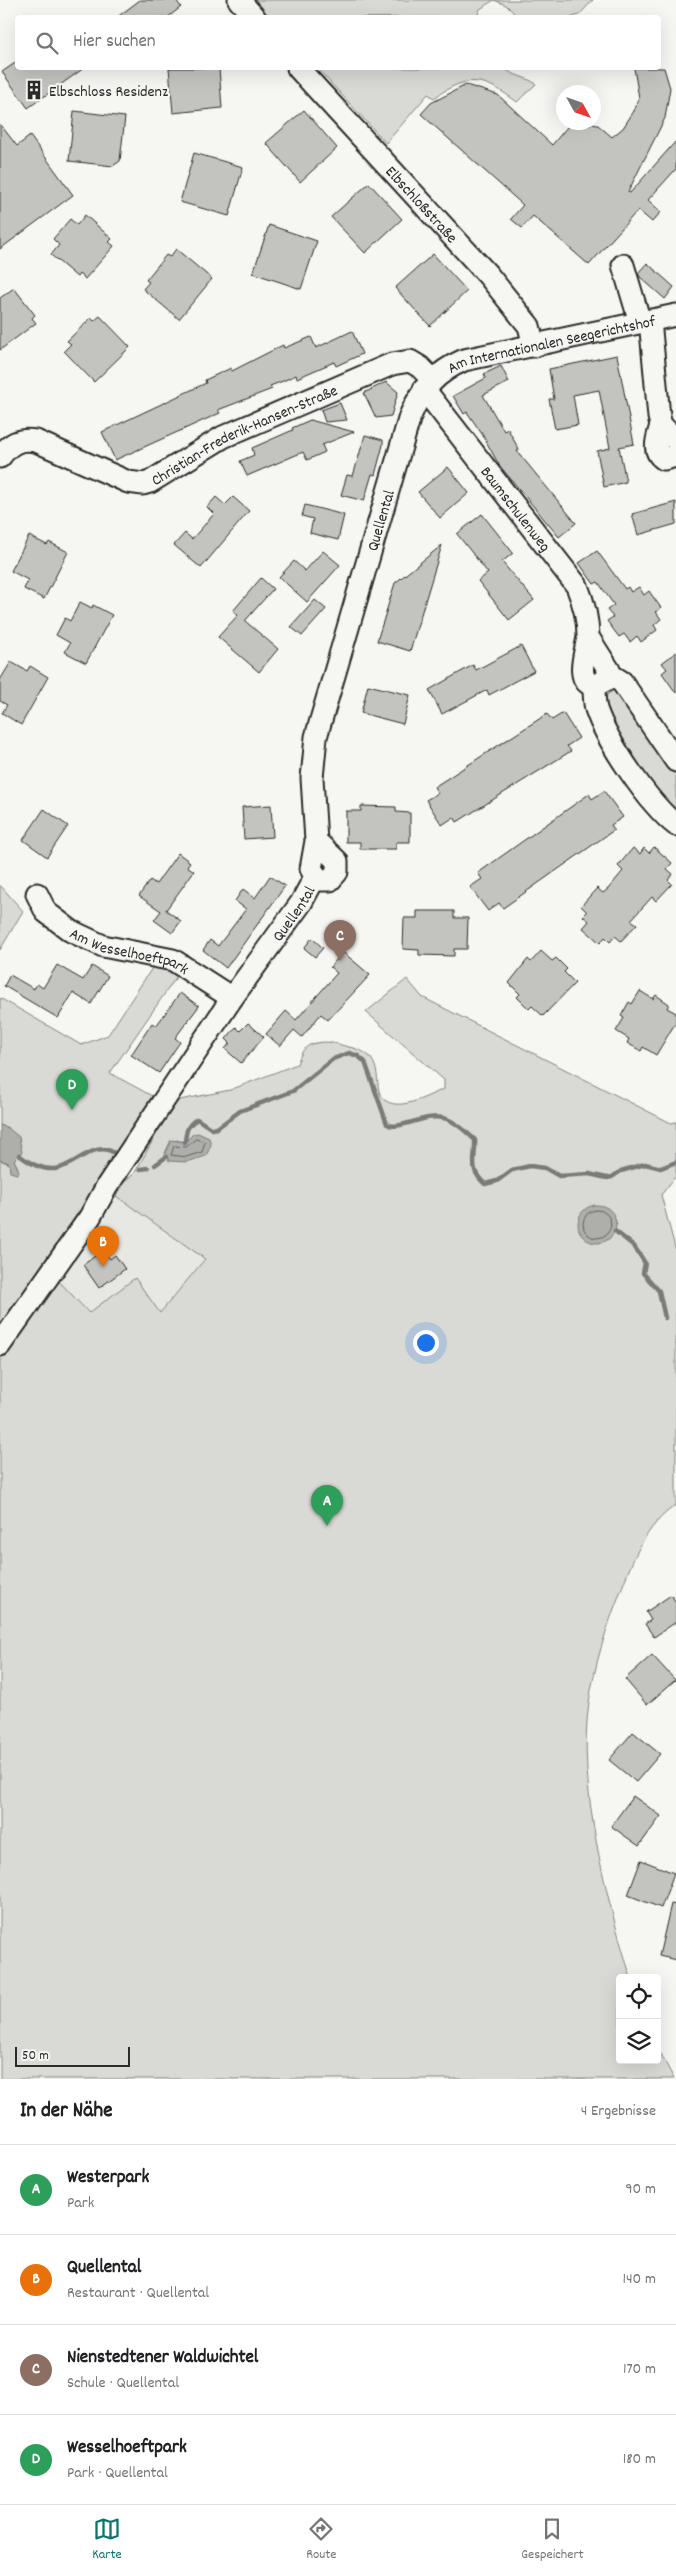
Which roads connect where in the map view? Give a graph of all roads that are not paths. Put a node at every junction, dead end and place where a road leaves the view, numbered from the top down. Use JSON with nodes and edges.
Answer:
{"nodes":[{"id":1,"x":239,"y":0,"type":"edge"},
{"id":2,"x":252,"y":15,"type":"edge"},
{"id":3,"x":300,"y":70,"type":"edge"},
{"id":4,"x":623,"y":266,"type":"dead end"},
{"id":5,"x":676,"y":316,"type":"edge"},
{"id":6,"x":645,"y":321,"type":"junction"},
{"id":7,"x":534,"y":346,"type":"junction"},
{"id":8,"x":428,"y":384,"type":"junction"},
{"id":9,"x":669,"y":432,"type":"edge"},
{"id":10,"x":0,"y":456,"type":"edge"},
{"id":11,"x":676,"y":456,"type":"edge"},
{"id":12,"x":602,"y":680,"type":"junction"},
{"id":13,"x":676,"y":761,"type":"edge"},
{"id":14,"x":676,"y":825,"type":"edge"},
{"id":15,"x":37,"y":894,"type":"dead end"},
{"id":16,"x":232,"y":998,"type":"junction"},
{"id":17,"x":0,"y":1345,"type":"edge"}],
"edges":[{"from":1,"to":2,"type":"street"},
{"from":3,"to":7,"type":"street","name":"Elbschloßstraße"},
{"from":4,"to":6,"type":"street"},
{"from":5,"to":6,"type":"street","name":"Am Internationalen Seegerichtshof"},
{"from":6,"to":7,"type":"street","name":"Am Internationalen Seegerichtshof"},
{"from":6,"to":9,"type":"street"},
{"from":7,"to":8,"type":"street","name":"Am Internationalen Seegerichtshof"},
{"from":8,"to":10,"type":"street","name":"Christian-Frederik-Hansen-Straße"},
{"from":8,"to":12,"type":"street","name":"Baumschulenweg"},
{"from":8,"to":16,"type":"street","name":"Quellental"},
{"from":9,"to":11,"type":"street"},
{"from":12,"to":13,"type":"street"},
{"from":12,"to":14,"type":"street"},
{"from":15,"to":16,"type":"street","name":"Am Wesselhoeftpark"},
{"from":16,"to":17,"type":"street","name":"Quellental"}]}
